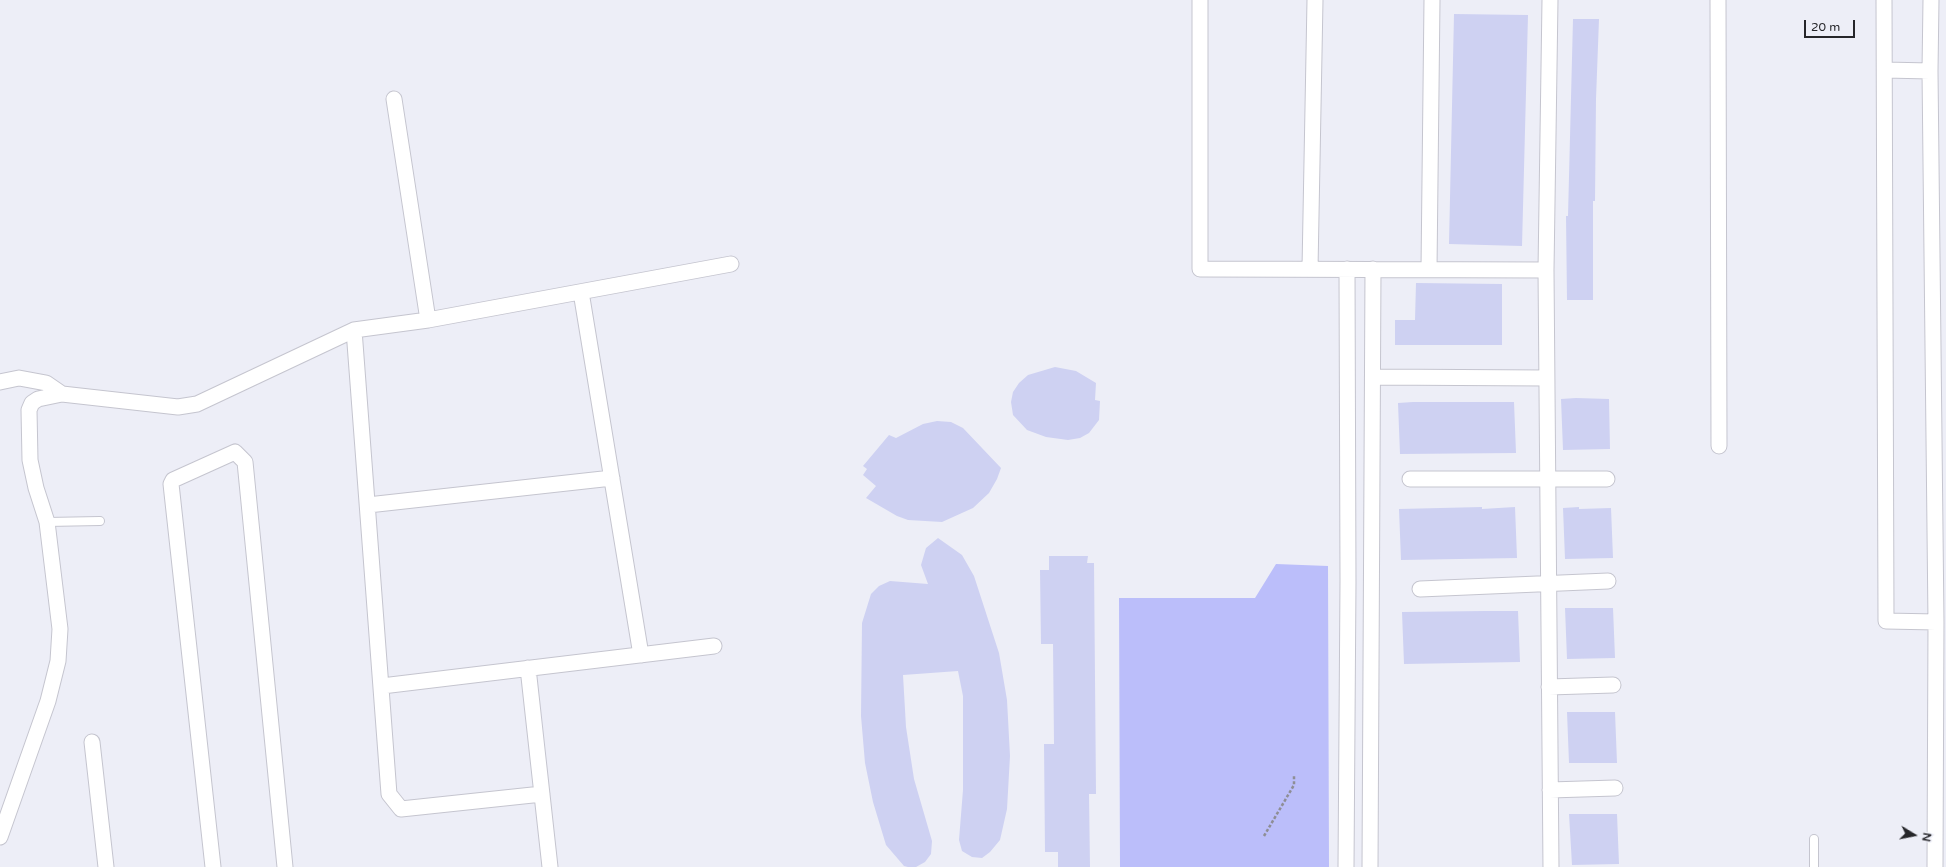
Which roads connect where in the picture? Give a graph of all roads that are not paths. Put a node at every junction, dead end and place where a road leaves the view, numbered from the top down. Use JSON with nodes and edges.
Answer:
{"nodes":[{"id":1,"x":1200,"y":0,"type":"edge"},
{"id":2,"x":1315,"y":0,"type":"edge"},
{"id":3,"x":1432,"y":0,"type":"edge"},
{"id":4,"x":1550,"y":0,"type":"edge"},
{"id":5,"x":1718,"y":0,"type":"edge"},
{"id":6,"x":1884,"y":0,"type":"edge"},
{"id":7,"x":1931,"y":0,"type":"edge"},
{"id":8,"x":1885,"y":70,"type":"junction"},
{"id":9,"x":1930,"y":71,"type":"junction"},
{"id":10,"x":394,"y":99,"type":"dead end"},
{"id":11,"x":731,"y":264,"type":"dead end"},
{"id":12,"x":1310,"y":269,"type":"junction"},
{"id":13,"x":1347,"y":269,"type":"junction"},
{"id":14,"x":1374,"y":269,"type":"junction"},
{"id":15,"x":1429,"y":269,"type":"junction"},
{"id":16,"x":1546,"y":270,"type":"junction"},
{"id":17,"x":581,"y":292,"type":"junction"},
{"id":18,"x":428,"y":320,"type":"junction"},
{"id":19,"x":354,"y":330,"type":"junction"},
{"id":20,"x":1373,"y":377,"type":"junction"},
{"id":21,"x":1546,"y":378,"type":"junction"},
{"id":22,"x":0,"y":382,"type":"edge"},
{"id":23,"x":62,"y":394,"type":"junction"},
{"id":24,"x":1719,"y":446,"type":"dead end"},
{"id":25,"x":612,"y":478,"type":"junction"},
{"id":26,"x":1410,"y":479,"type":"dead end"},
{"id":27,"x":1547,"y":479,"type":"junction"},
{"id":28,"x":1608,"y":479,"type":"dead end"},
{"id":29,"x":368,"y":506,"type":"junction"},
{"id":30,"x":100,"y":521,"type":"dead end"},
{"id":31,"x":47,"y":522,"type":"junction"},
{"id":32,"x":1348,"y":581,"type":"junction"},
{"id":33,"x":1372,"y":581,"type":"junction"},
{"id":34,"x":1608,"y":581,"type":"dead end"},
{"id":35,"x":1548,"y":583,"type":"junction"},
{"id":36,"x":1420,"y":589,"type":"dead end"},
{"id":37,"x":1936,"y":622,"type":"junction"},
{"id":38,"x":714,"y":646,"type":"dead end"},
{"id":39,"x":641,"y":654,"type":"junction"},
{"id":40,"x":528,"y":668,"type":"junction"},
{"id":41,"x":1613,"y":685,"type":"dead end"},
{"id":42,"x":382,"y":686,"type":"junction"},
{"id":43,"x":1549,"y":687,"type":"junction"},
{"id":44,"x":92,"y":742,"type":"dead end"},
{"id":45,"x":1615,"y":788,"type":"dead end"},
{"id":46,"x":1550,"y":790,"type":"junction"},
{"id":47,"x":542,"y":794,"type":"junction"},
{"id":48,"x":0,"y":837,"type":"edge"},
{"id":49,"x":1814,"y":839,"type":"dead end"},
{"id":50,"x":106,"y":867,"type":"edge"},
{"id":51,"x":214,"y":867,"type":"edge"},
{"id":52,"x":285,"y":867,"type":"edge"},
{"id":53,"x":550,"y":867,"type":"edge"},
{"id":54,"x":1346,"y":867,"type":"edge"},
{"id":55,"x":1370,"y":867,"type":"edge"},
{"id":56,"x":1551,"y":867,"type":"edge"},
{"id":57,"x":1814,"y":867,"type":"edge"},
{"id":58,"x":1935,"y":867,"type":"edge"}],
"edges":[{"from":1,"to":12,"type":"street"},
{"from":2,"to":12,"type":"street"},
{"from":3,"to":15,"type":"street"},
{"from":4,"to":16,"type":"street"},
{"from":5,"to":24,"type":"street"},
{"from":6,"to":8,"type":"street"},
{"from":7,"to":9,"type":"street"},
{"from":8,"to":9,"type":"street"},
{"from":8,"to":37,"type":"street"},
{"from":9,"to":37,"type":"street"},
{"from":10,"to":18,"type":"street"},
{"from":11,"to":17,"type":"street"},
{"from":12,"to":13,"type":"street"},
{"from":13,"to":14,"type":"street"},
{"from":13,"to":32,"type":"street"},
{"from":14,"to":15,"type":"street"},
{"from":14,"to":20,"type":"street"},
{"from":15,"to":16,"type":"street"},
{"from":16,"to":21,"type":"street"},
{"from":17,"to":18,"type":"street"},
{"from":17,"to":25,"type":"street"},
{"from":18,"to":19,"type":"street"},
{"from":19,"to":23,"type":"street"},
{"from":19,"to":29,"type":"street"},
{"from":20,"to":21,"type":"street"},
{"from":20,"to":33,"type":"street"},
{"from":21,"to":27,"type":"street"},
{"from":22,"to":23,"type":"street"},
{"from":23,"to":31,"type":"street"},
{"from":25,"to":29,"type":"street"},
{"from":25,"to":39,"type":"street"},
{"from":26,"to":27,"type":"street"},
{"from":27,"to":28,"type":"street"},
{"from":27,"to":35,"type":"street"},
{"from":29,"to":42,"type":"street"},
{"from":30,"to":31,"type":"lane"},
{"from":31,"to":48,"type":"street"},
{"from":32,"to":33,"type":"street"},
{"from":32,"to":54,"type":"street"},
{"from":33,"to":55,"type":"street"},
{"from":34,"to":35,"type":"street"},
{"from":35,"to":36,"type":"street"},
{"from":35,"to":43,"type":"street"},
{"from":37,"to":58,"type":"street"},
{"from":38,"to":39,"type":"street"},
{"from":39,"to":40,"type":"street"},
{"from":40,"to":42,"type":"street"},
{"from":40,"to":47,"type":"street"},
{"from":41,"to":43,"type":"street"},
{"from":42,"to":47,"type":"street"},
{"from":43,"to":46,"type":"street"},
{"from":44,"to":50,"type":"street"},
{"from":45,"to":46,"type":"street"},
{"from":46,"to":56,"type":"street"},
{"from":47,"to":53,"type":"street"},
{"from":49,"to":57,"type":"lane"},
{"from":51,"to":52,"type":"street"}]}
